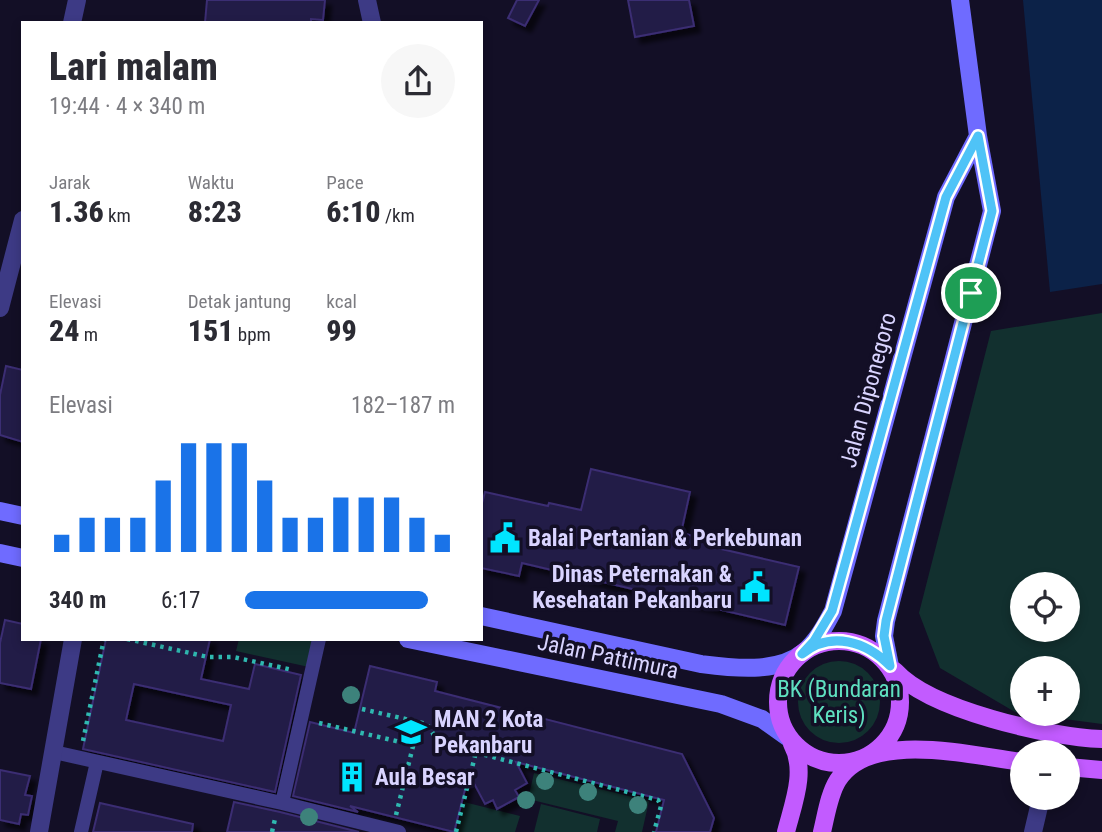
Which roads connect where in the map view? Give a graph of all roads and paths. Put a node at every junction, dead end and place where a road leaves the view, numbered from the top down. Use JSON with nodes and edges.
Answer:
{"nodes":[{"id":1,"x":77,"y":0,"type":"edge"},
{"id":2,"x":367,"y":0,"type":"edge"},
{"id":3,"x":960,"y":0,"type":"edge"},
{"id":4,"x":72,"y":21,"type":"edge"},
{"id":5,"x":372,"y":21,"type":"edge"},
{"id":6,"x":978,"y":136,"type":"junction"},
{"id":7,"x":21,"y":228,"type":"edge"},
{"id":8,"x":0,"y":308,"type":"edge"},
{"id":9,"x":0,"y":511,"type":"edge"},
{"id":10,"x":21,"y":516,"type":"edge"},
{"id":11,"x":0,"y":553,"type":"edge"},
{"id":12,"x":21,"y":558,"type":"edge"},
{"id":13,"x":483,"y":616,"type":"edge"},
{"id":14,"x":73,"y":641,"type":"edge"},
{"id":15,"x":104,"y":641,"type":"edge"},
{"id":16,"x":137,"y":641,"type":"edge"},
{"id":17,"x":319,"y":641,"type":"edge"},
{"id":18,"x":418,"y":641,"type":"edge"},
{"id":19,"x":802,"y":654,"type":"junction"},
{"id":20,"x":890,"y":666,"type":"junction"},
{"id":21,"x":311,"y":674,"type":"junction"},
{"id":22,"x":362,"y":709,"type":"dead end"},
{"id":23,"x":301,"y":719,"type":"junction"},
{"id":24,"x":419,"y":722,"type":"junction"},
{"id":25,"x":790,"y":739,"type":"junction"},
{"id":26,"x":1102,"y":739,"type":"edge"},
{"id":27,"x":413,"y":745,"type":"junction"},
{"id":28,"x":54,"y":752,"type":"junction"},
{"id":29,"x":475,"y":752,"type":"junction"},
{"id":30,"x":80,"y":758,"type":"junction"},
{"id":31,"x":861,"y":760,"type":"junction"},
{"id":32,"x":1010,"y":761,"type":"edge"},
{"id":33,"x":96,"y":762,"type":"junction"},
{"id":34,"x":1080,"y":768,"type":"edge"},
{"id":35,"x":1102,"y":770,"type":"edge"},
{"id":36,"x":282,"y":803,"type":"junction"},
{"id":37,"x":1038,"y":810,"type":"edge"},
{"id":38,"x":396,"y":831,"type":"edge"},
{"id":39,"x":39,"y":832,"type":"edge"},
{"id":40,"x":81,"y":832,"type":"edge"},
{"id":41,"x":456,"y":832,"type":"edge"},
{"id":42,"x":654,"y":832,"type":"edge"},
{"id":43,"x":786,"y":832,"type":"edge"},
{"id":44,"x":822,"y":832,"type":"edge"},
{"id":45,"x":1033,"y":832,"type":"edge"}],
"edges":[{"from":1,"to":4,"type":"street"},
{"from":2,"to":5,"type":"street"},
{"from":3,"to":6,"type":"main road"},
{"from":6,"to":19,"type":"main road","name":"Jalan Diponegoro"},
{"from":6,"to":20,"type":"main road"},
{"from":7,"to":8,"type":"street"},
{"from":9,"to":10,"type":"main road"},
{"from":11,"to":12,"type":"main road"},
{"from":13,"to":19,"type":"main road","name":"Jalan Pattimura"},
{"from":14,"to":28,"type":"street"},
{"from":15,"to":30,"type":"path"},
{"from":16,"to":21,"type":"path"},
{"from":17,"to":21,"type":"lane"},
{"from":18,"to":25,"type":"main road","name":"Jalan Pattimura"},
{"from":19,"to":20,"type":"main road"},
{"from":19,"to":25,"type":"main road"},
{"from":20,"to":26,"type":"main road"},
{"from":20,"to":31,"type":"main road"},
{"from":21,"to":23,"type":"lane"},
{"from":22,"to":24,"type":"path"},
{"from":23,"to":27,"type":"path"},
{"from":23,"to":36,"type":"lane"},
{"from":24,"to":27,"type":"path"},
{"from":24,"to":29,"type":"path"},
{"from":25,"to":31,"type":"main road"},
{"from":25,"to":43,"type":"main road"},
{"from":27,"to":38,"type":"path"},
{"from":28,"to":30,"type":"lane"},
{"from":28,"to":39,"type":"street"},
{"from":29,"to":41,"type":"path"},
{"from":29,"to":42,"type":"path"},
{"from":30,"to":33,"type":"lane"},
{"from":31,"to":32,"type":"main road"},
{"from":31,"to":44,"type":"main road"},
{"from":33,"to":36,"type":"lane"},
{"from":33,"to":40,"type":"lane"},
{"from":34,"to":35,"type":"main road"},
{"from":36,"to":38,"type":"lane"},
{"from":37,"to":45,"type":"street"}]}
